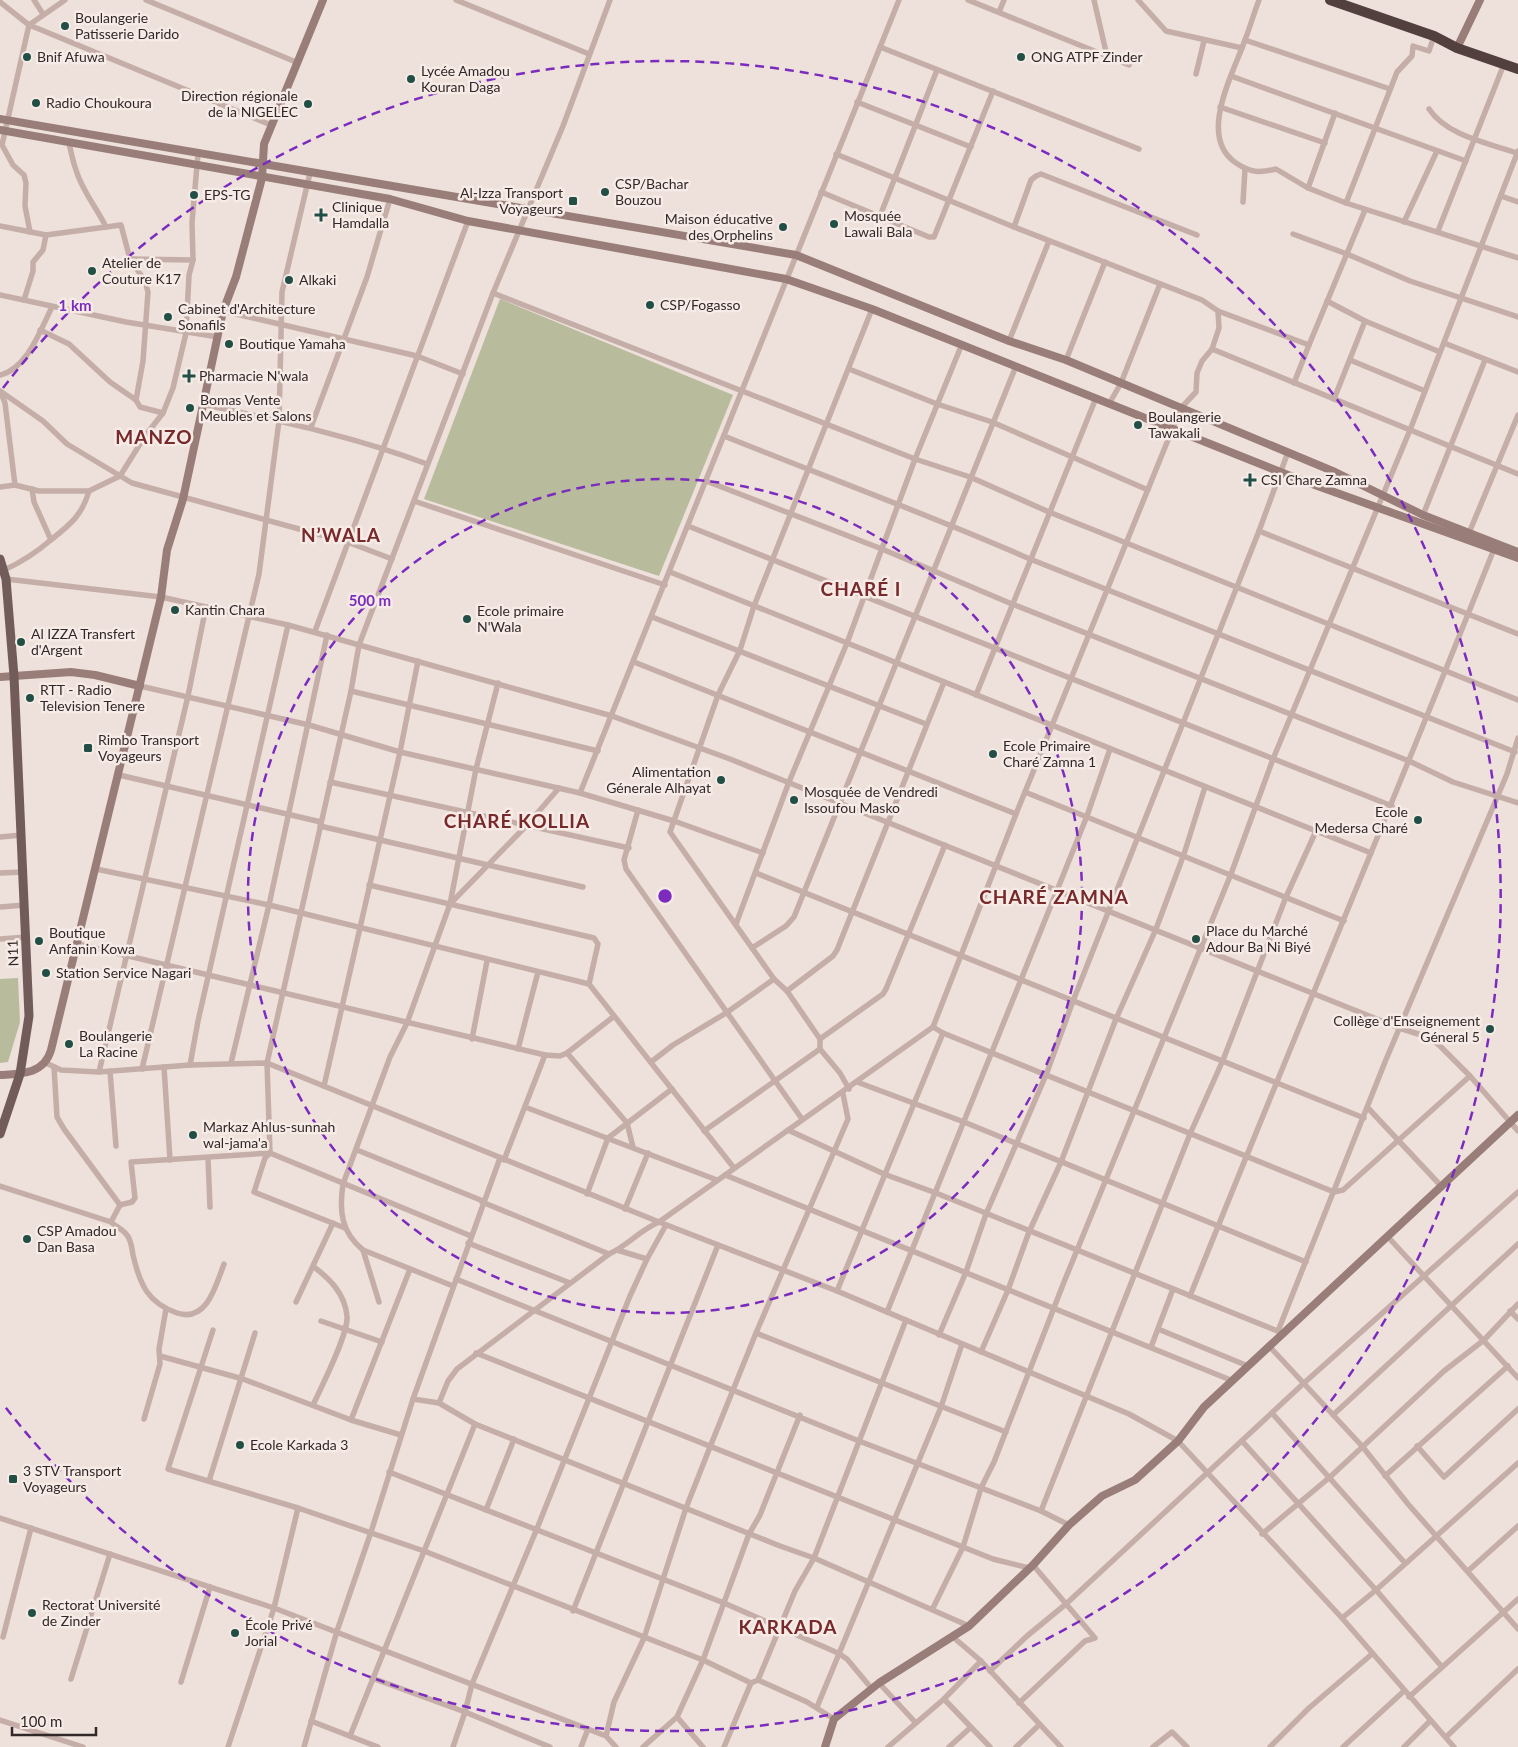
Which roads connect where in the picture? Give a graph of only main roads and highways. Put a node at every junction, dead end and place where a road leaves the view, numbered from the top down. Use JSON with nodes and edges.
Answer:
{"nodes":[{"id":1,"x":1330,"y":0,"type":"edge"},
{"id":2,"x":1346,"y":0,"type":"edge"},
{"id":3,"x":1458,"y":45,"type":"junction"},
{"id":4,"x":1518,"y":62,"type":"edge"},
{"id":5,"x":1518,"y":69,"type":"edge"},
{"id":6,"x":0,"y":558,"type":"edge"},
{"id":7,"x":4,"y":595,"type":"edge"},
{"id":8,"x":0,"y":1134,"type":"edge"}],
"edges":[{"from":1,"to":3,"type":"highway"},
{"from":2,"to":3,"type":"highway"},
{"from":3,"to":4,"type":"highway"},
{"from":3,"to":5,"type":"highway"},
{"from":6,"to":7,"type":"main road","name":"N11"},
{"from":7,"to":8,"type":"main road","name":"N11"}]}
